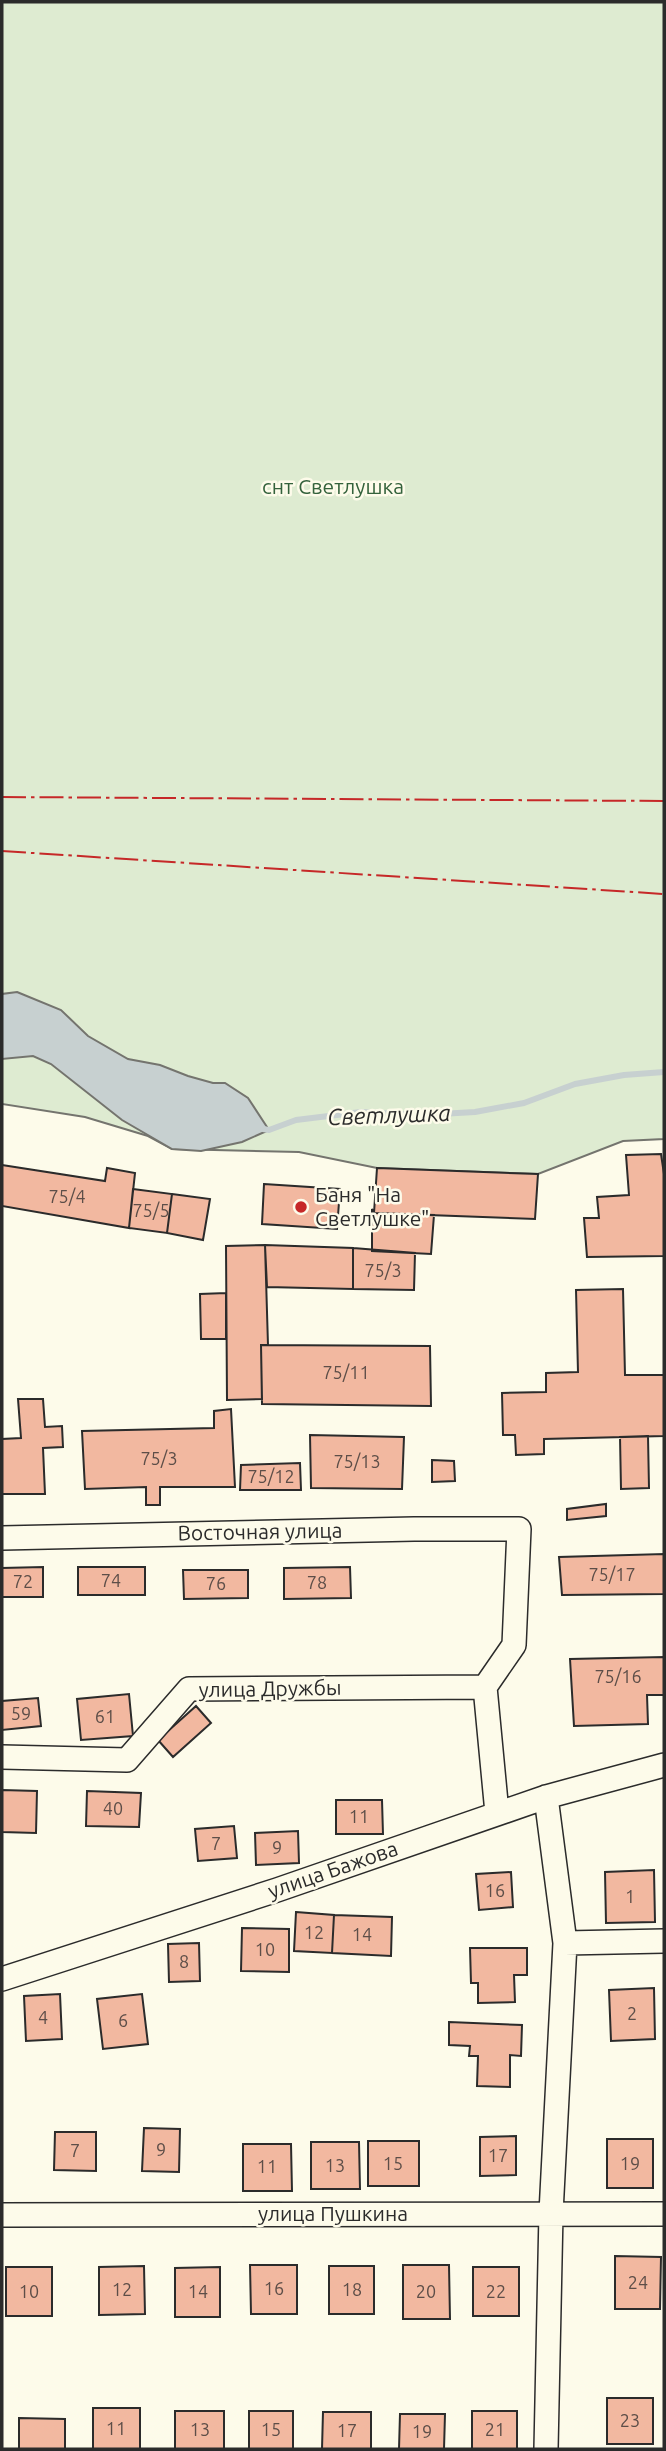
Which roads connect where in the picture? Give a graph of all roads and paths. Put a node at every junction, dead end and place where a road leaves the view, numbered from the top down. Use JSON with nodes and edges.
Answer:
{"nodes":[{"id":1,"x":2,"y":1538,"type":"edge"},
{"id":2,"x":485,"y":1687,"type":"junction"},
{"id":3,"x":2,"y":1757,"type":"edge"},
{"id":4,"x":664,"y":1765,"type":"edge"},
{"id":5,"x":546,"y":1797,"type":"junction"},
{"id":6,"x":498,"y":1813,"type":"junction"},
{"id":7,"x":664,"y":1941,"type":"edge"},
{"id":8,"x":565,"y":1943,"type":"junction"},
{"id":9,"x":2,"y":1979,"type":"edge"},
{"id":10,"x":551,"y":2213,"type":"junction"},
{"id":11,"x":664,"y":2214,"type":"edge"},
{"id":12,"x":2,"y":2215,"type":"edge"},
{"id":13,"x":546,"y":2449,"type":"edge"}],
"edges":[{"from":1,"to":2,"type":"street","name":"Восточная улица"},
{"from":2,"to":3,"type":"street","name":"улица Дружбы"},
{"from":2,"to":6,"type":"street"},
{"from":4,"to":5,"type":"street","name":"улица Бажова"},
{"from":5,"to":6,"type":"street","name":"улица Бажова"},
{"from":5,"to":8,"type":"street"},
{"from":6,"to":9,"type":"street","name":"улица Бажова"},
{"from":7,"to":8,"type":"street"},
{"from":8,"to":10,"type":"street"},
{"from":10,"to":11,"type":"street","name":"улица Пушкина"},
{"from":10,"to":12,"type":"street","name":"улица Пушкина"},
{"from":10,"to":13,"type":"street"}]}
